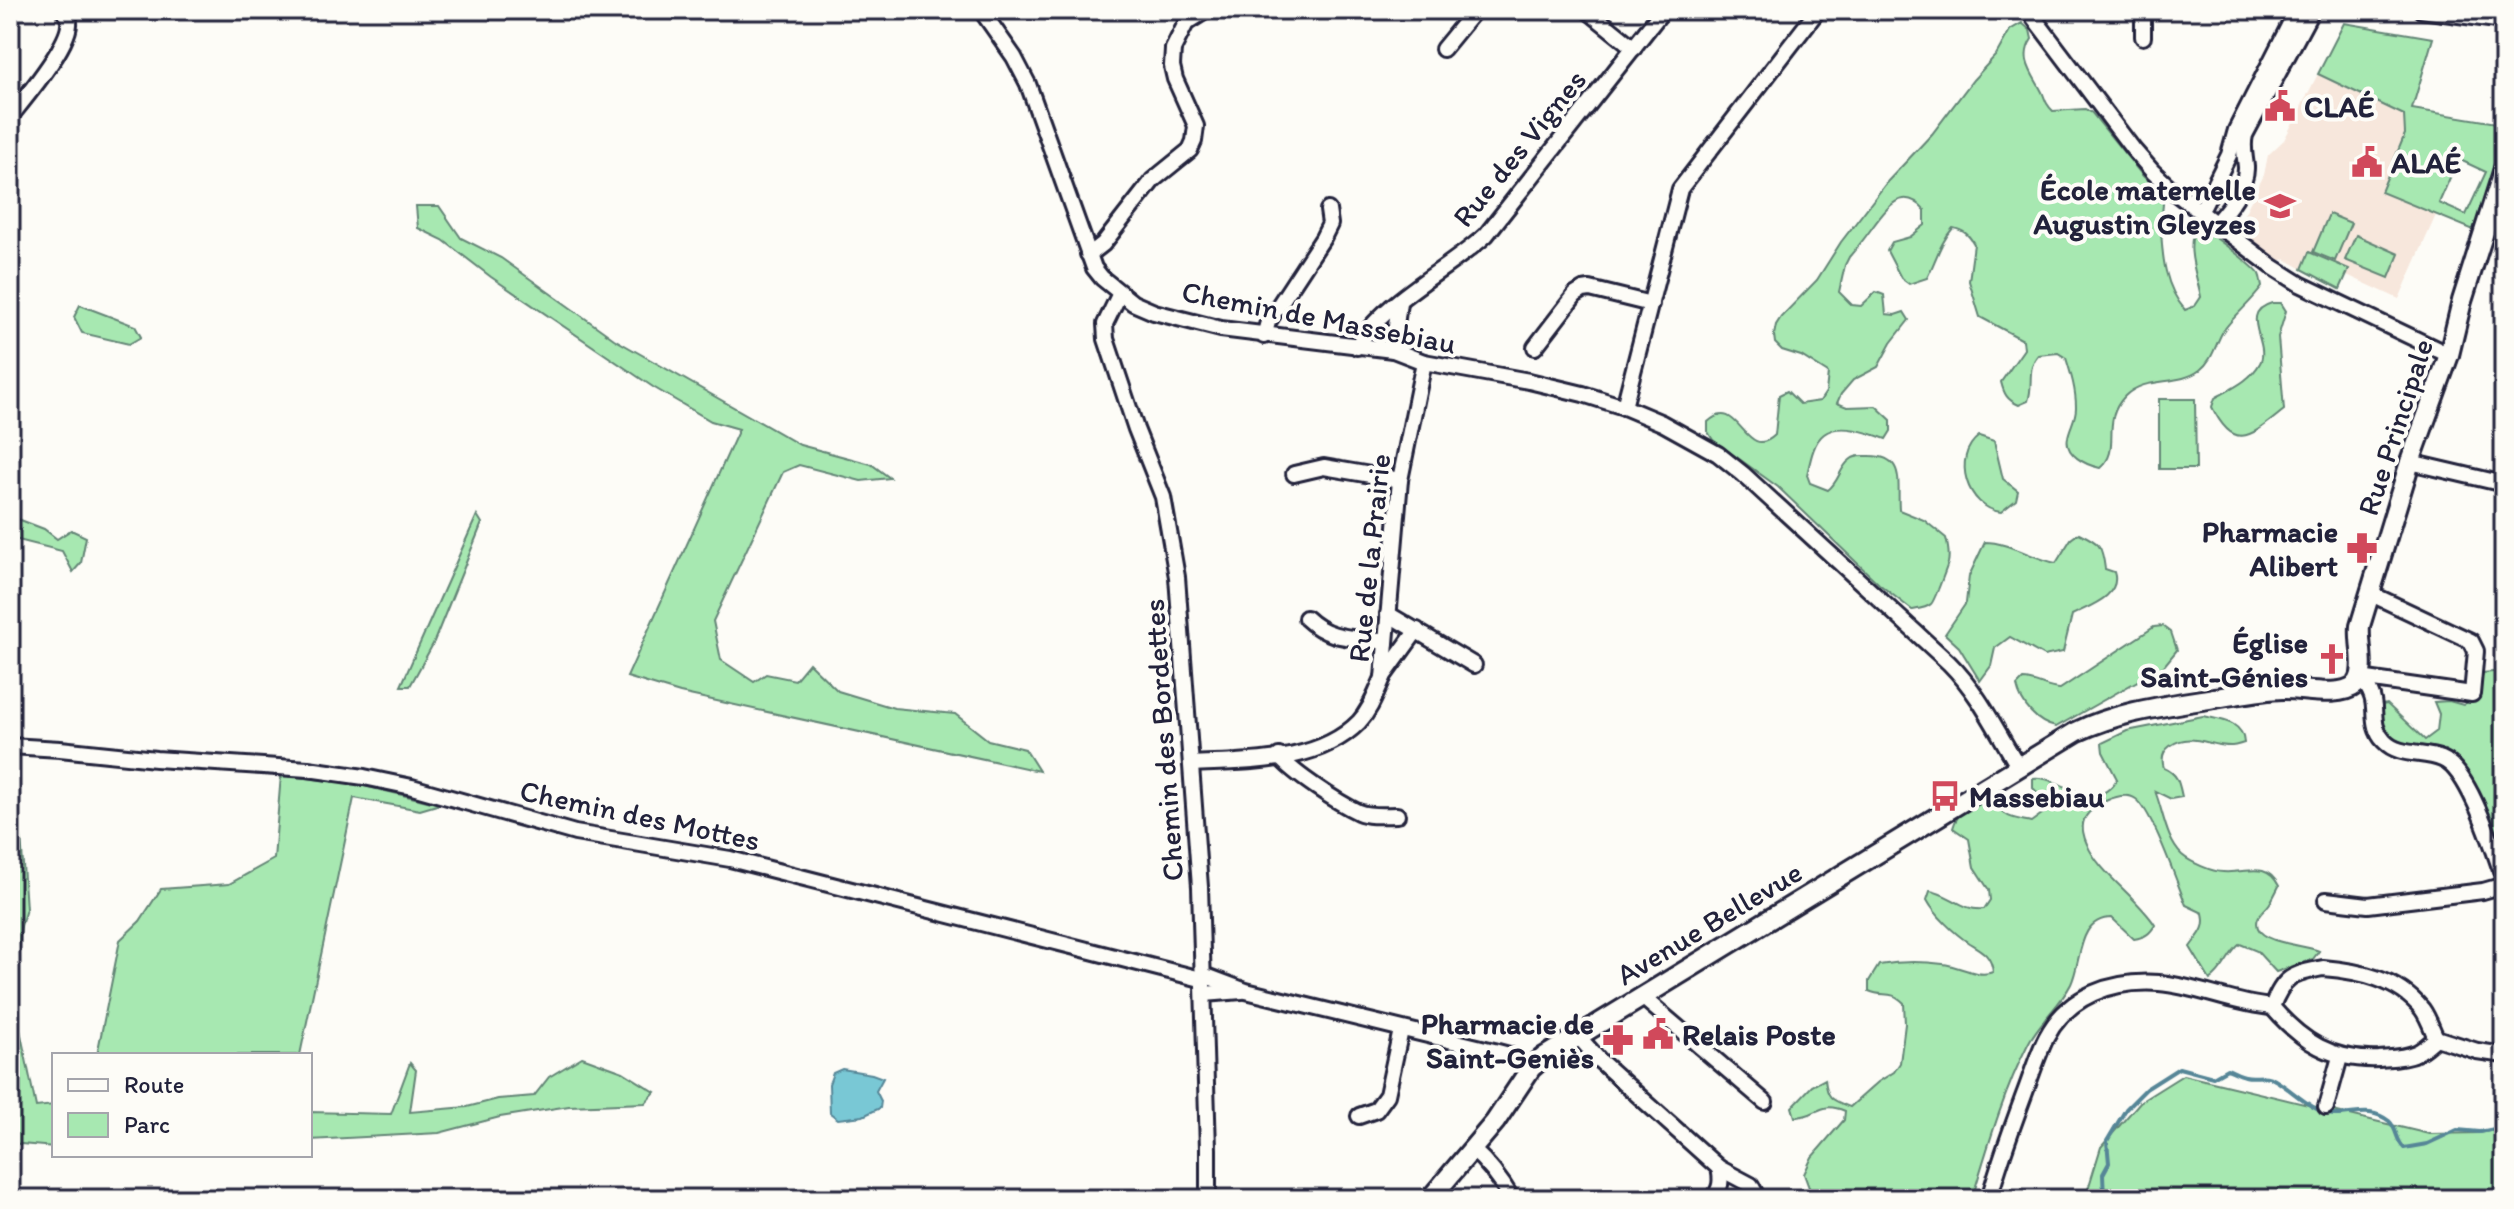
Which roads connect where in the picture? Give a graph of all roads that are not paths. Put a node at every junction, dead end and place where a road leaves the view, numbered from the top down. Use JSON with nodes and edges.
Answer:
{"nodes":[{"id":1,"x":63,"y":10,"type":"edge"},
{"id":2,"x":981,"y":10,"type":"edge"},
{"id":3,"x":1207,"y":10,"type":"edge"},
{"id":4,"x":1475,"y":10,"type":"edge"},
{"id":5,"x":1587,"y":10,"type":"edge"},
{"id":6,"x":1663,"y":10,"type":"edge"},
{"id":7,"x":1818,"y":10,"type":"edge"},
{"id":8,"x":2028,"y":10,"type":"edge"},
{"id":9,"x":2143,"y":10,"type":"edge"},
{"id":10,"x":2307,"y":10,"type":"edge"},
{"id":11,"x":2421,"y":10,"type":"edge"},
{"id":12,"x":2432,"y":10,"type":"edge"},
{"id":13,"x":2500,"y":18,"type":"edge"},
{"id":14,"x":2143,"y":37,"type":"dead end"},
{"id":15,"x":1634,"y":48,"type":"junction"},
{"id":16,"x":1443,"y":49,"type":"dead end"},
{"id":17,"x":10,"y":117,"type":"edge"},
{"id":18,"x":2236,"y":157,"type":"junction"},
{"id":19,"x":2503,"y":177,"type":"edge"},
{"id":20,"x":1328,"y":210,"type":"dead end"},
{"id":21,"x":2198,"y":210,"type":"junction"},
{"id":22,"x":2215,"y":224,"type":"junction"},
{"id":23,"x":1088,"y":254,"type":"junction"},
{"id":24,"x":1120,"y":293,"type":"junction"},
{"id":25,"x":1399,"y":302,"type":"junction"},
{"id":26,"x":1651,"y":304,"type":"junction"},
{"id":27,"x":1264,"y":336,"type":"junction"},
{"id":28,"x":1357,"y":347,"type":"junction"},
{"id":29,"x":1535,"y":347,"type":"dead end"},
{"id":30,"x":1393,"y":350,"type":"junction"},
{"id":31,"x":2449,"y":355,"type":"junction"},
{"id":32,"x":1424,"y":362,"type":"junction"},
{"id":33,"x":1624,"y":407,"type":"junction"},
{"id":34,"x":2410,"y":462,"type":"junction"},
{"id":35,"x":1294,"y":474,"type":"dead end"},
{"id":36,"x":1400,"y":480,"type":"junction"},
{"id":37,"x":2504,"y":484,"type":"edge"},
{"id":38,"x":2369,"y":593,"type":"junction"},
{"id":39,"x":1388,"y":614,"type":"junction"},
{"id":40,"x":1306,"y":618,"type":"dead end"},
{"id":41,"x":1417,"y":630,"type":"junction"},
{"id":42,"x":1386,"y":642,"type":"junction"},
{"id":43,"x":1474,"y":665,"type":"dead end"},
{"id":44,"x":1383,"y":678,"type":"junction"},
{"id":45,"x":2360,"y":678,"type":"junction"},
{"id":46,"x":10,"y":746,"type":"edge"},
{"id":47,"x":1279,"y":756,"type":"junction"},
{"id":48,"x":1192,"y":764,"type":"junction"},
{"id":49,"x":2018,"y":766,"type":"junction"},
{"id":50,"x":1397,"y":815,"type":"dead end"},
{"id":51,"x":2504,"y":882,"type":"edge"},
{"id":52,"x":2326,"y":900,"type":"dead end"},
{"id":53,"x":1203,"y":978,"type":"junction"},
{"id":54,"x":1246,"y":991,"type":"junction"},
{"id":55,"x":1204,"y":994,"type":"junction"},
{"id":56,"x":1641,"y":996,"type":"junction"},
{"id":57,"x":2272,"y":1007,"type":"junction"},
{"id":58,"x":1401,"y":1030,"type":"junction"},
{"id":59,"x":1578,"y":1036,"type":"junction"},
{"id":60,"x":2436,"y":1038,"type":"junction"},
{"id":61,"x":2504,"y":1055,"type":"edge"},
{"id":62,"x":2340,"y":1057,"type":"junction"},
{"id":63,"x":1531,"y":1068,"type":"junction"},
{"id":64,"x":1765,"y":1102,"type":"dead end"},
{"id":65,"x":2326,"y":1107,"type":"dead end"},
{"id":66,"x":1359,"y":1116,"type":"dead end"},
{"id":67,"x":1472,"y":1149,"type":"junction"},
{"id":68,"x":1719,"y":1168,"type":"junction"},
{"id":69,"x":1208,"y":1199,"type":"edge"},
{"id":70,"x":1430,"y":1199,"type":"edge"},
{"id":71,"x":1512,"y":1199,"type":"edge"},
{"id":72,"x":1713,"y":1199,"type":"edge"},
{"id":73,"x":1758,"y":1199,"type":"edge"},
{"id":74,"x":1989,"y":1199,"type":"edge"}],
"edges":[{"from":1,"to":17,"type":"street"},
{"from":2,"to":23,"type":"street","name":"Chemin de Massebiau"},
{"from":3,"to":23,"type":"street"},
{"from":4,"to":16,"type":"street"},
{"from":5,"to":15,"type":"street"},
{"from":6,"to":15,"type":"street","name":"Rue des Vignes"},
{"from":7,"to":26,"type":"street"},
{"from":8,"to":21,"type":"street"},
{"from":9,"to":14,"type":"street"},
{"from":10,"to":18,"type":"street"},
{"from":11,"to":12,"type":"street"},
{"from":12,"to":13,"type":"street"},
{"from":15,"to":25,"type":"street","name":"Rue des Vignes"},
{"from":18,"to":21,"type":"street"},
{"from":18,"to":22,"type":"street"},
{"from":19,"to":31,"type":"main road","name":"Rue Principale"},
{"from":20,"to":27,"type":"street"},
{"from":21,"to":22,"type":"street"},
{"from":22,"to":31,"type":"street"},
{"from":23,"to":24,"type":"street","name":"Chemin de Massebiau"},
{"from":24,"to":27,"type":"street","name":"Chemin de Massebiau"},
{"from":24,"to":48,"type":"street","name":"Chemin des Bordettes"},
{"from":25,"to":28,"type":"street","name":"Rue des Vignes"},
{"from":25,"to":30,"type":"street"},
{"from":26,"to":29,"type":"street"},
{"from":26,"to":33,"type":"street"},
{"from":27,"to":28,"type":"street","name":"Chemin de Massebiau"},
{"from":28,"to":30,"type":"street","name":"Chemin de Massebiau"},
{"from":30,"to":32,"type":"street","name":"Chemin de Massebiau"},
{"from":31,"to":34,"type":"main road","name":"Rue Principale"},
{"from":32,"to":33,"type":"street","name":"Chemin de Massebiau"},
{"from":32,"to":36,"type":"street","name":"Rue de la Prairie"},
{"from":33,"to":49,"type":"street","name":"Chemin de Massebiau"},
{"from":34,"to":37,"type":"street"},
{"from":34,"to":38,"type":"main road","name":"Rue Principale"},
{"from":35,"to":36,"type":"street"},
{"from":36,"to":39,"type":"street","name":"Rue de la Prairie"},
{"from":38,"to":45,"type":"main road","name":"Rue Principale"},
{"from":38,"to":45,"type":"street"},
{"from":39,"to":41,"type":"street"},
{"from":39,"to":42,"type":"street","name":"Rue de la Prairie"},
{"from":40,"to":42,"type":"street"},
{"from":41,"to":43,"type":"street"},
{"from":41,"to":44,"type":"street"},
{"from":42,"to":44,"type":"street","name":"Rue de la Prairie"},
{"from":44,"to":47,"type":"street","name":"Rue de la Prairie"},
{"from":45,"to":49,"type":"main road"},
{"from":45,"to":51,"type":"street"},
{"from":46,"to":53,"type":"street","name":"Chemin des Mottes"},
{"from":47,"to":48,"type":"street","name":"Rue de la Prairie"},
{"from":47,"to":50,"type":"street"},
{"from":48,"to":53,"type":"street","name":"Chemin des Bordettes"},
{"from":49,"to":56,"type":"main road","name":"Avenue Bellevue"},
{"from":51,"to":52,"type":"street"},
{"from":53,"to":54,"type":"street","name":"Chemin des Mottes"},
{"from":53,"to":55,"type":"street","name":"Chemin des Bordettes"},
{"from":54,"to":55,"type":"street"},
{"from":54,"to":58,"type":"street"},
{"from":55,"to":69,"type":"street","name":"Chemin des Bordettes"},
{"from":56,"to":59,"type":"main road","name":"Avenue Bellevue"},
{"from":56,"to":64,"type":"street"},
{"from":57,"to":60,"type":"street"},
{"from":57,"to":62,"type":"street"},
{"from":57,"to":74,"type":"street"},
{"from":58,"to":63,"type":"street"},
{"from":58,"to":66,"type":"street"},
{"from":59,"to":63,"type":"main road","name":"Avenue Bellevue"},
{"from":59,"to":68,"type":"street"},
{"from":60,"to":61,"type":"street"},
{"from":60,"to":62,"type":"street"},
{"from":62,"to":65,"type":"street"},
{"from":63,"to":67,"type":"main road","name":"Avenue Bellevue"},
{"from":67,"to":70,"type":"main road","name":"Avenue Bellevue"},
{"from":67,"to":71,"type":"street"},
{"from":68,"to":72,"type":"street"},
{"from":68,"to":73,"type":"street"}]}
